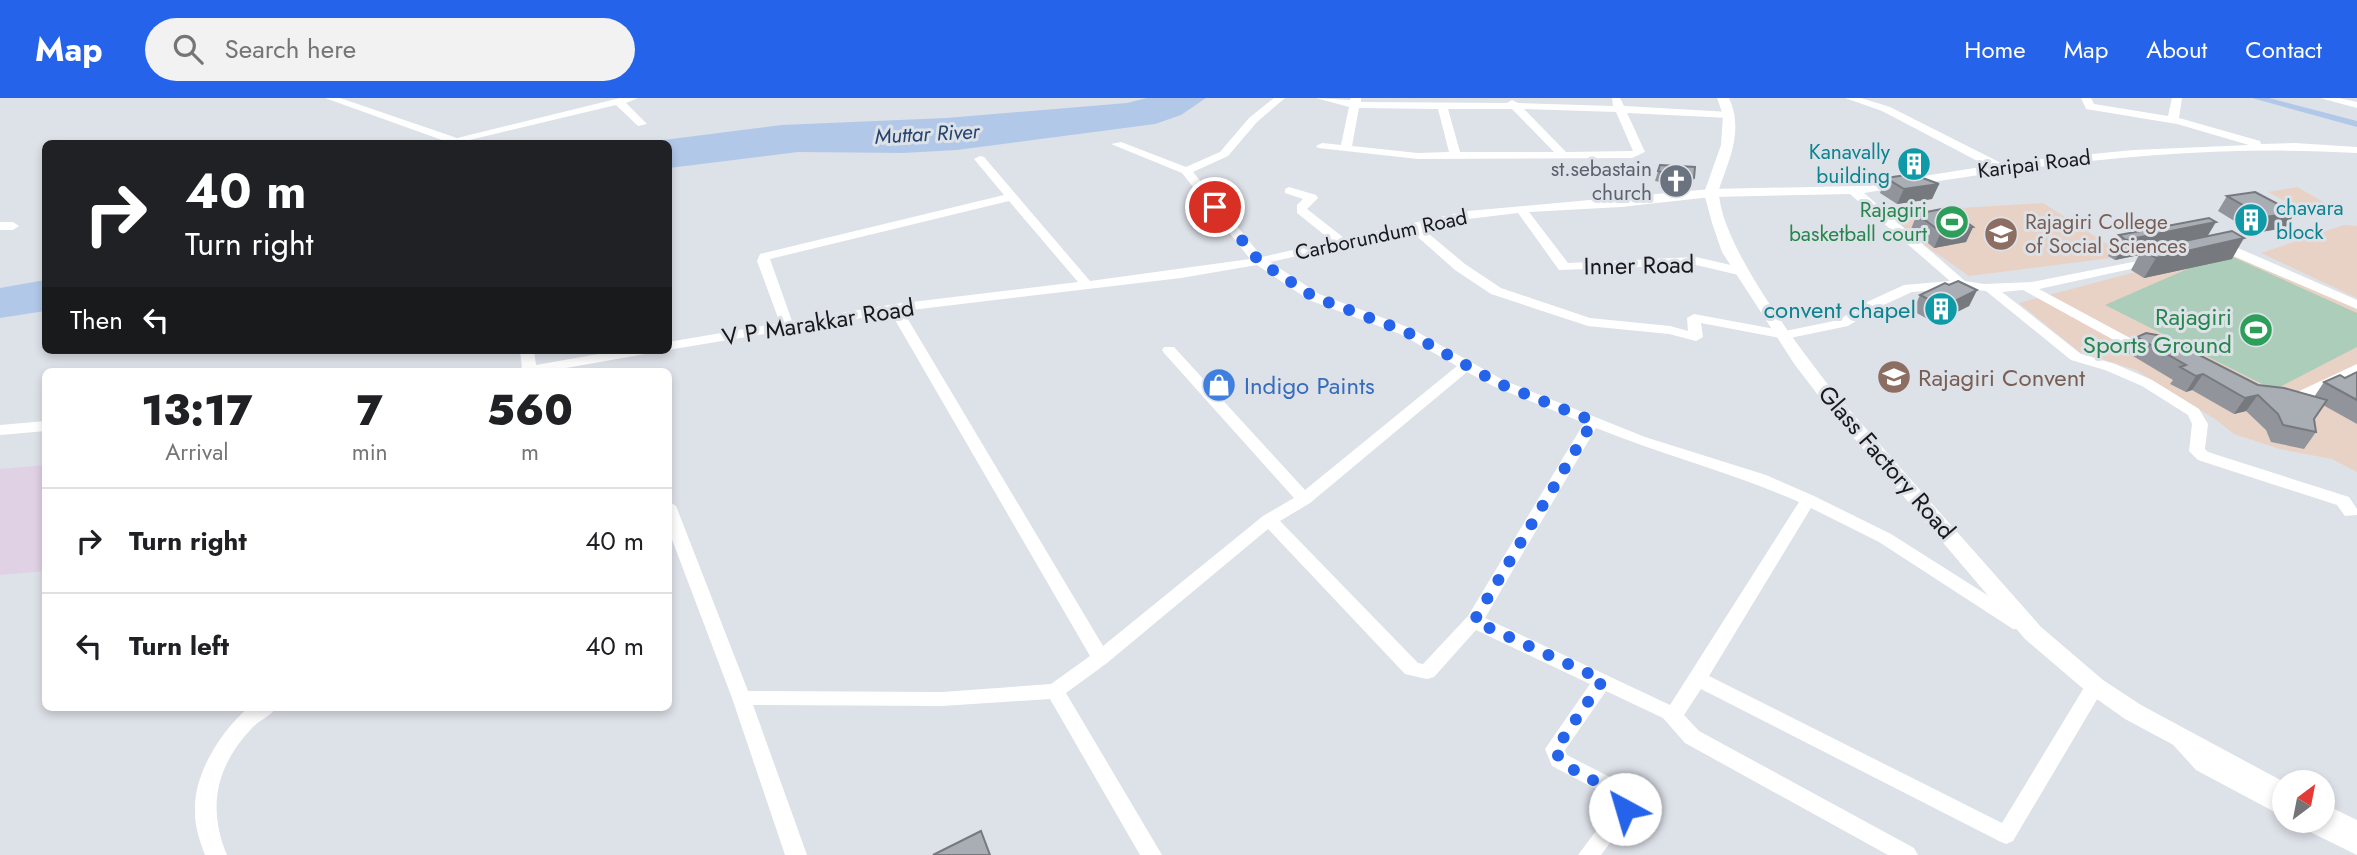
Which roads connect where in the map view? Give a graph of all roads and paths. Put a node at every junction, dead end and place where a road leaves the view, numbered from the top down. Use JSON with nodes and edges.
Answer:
{"nodes":[{"id":1,"x":330,"y":98,"type":"edge"},
{"id":2,"x":633,"y":98,"type":"edge"},
{"id":3,"x":1280,"y":98,"type":"edge"},
{"id":4,"x":1321,"y":98,"type":"edge"},
{"id":5,"x":1850,"y":98,"type":"edge"},
{"id":6,"x":2086,"y":98,"type":"edge"},
{"id":7,"x":2177,"y":98,"type":"edge"},
{"id":8,"x":2325,"y":98,"type":"edge"},
{"id":9,"x":1354,"y":101,"type":"edge"},
{"id":10,"x":619,"y":102,"type":"junction"},
{"id":11,"x":1511,"y":102,"type":"edge"},
{"id":12,"x":1618,"y":103,"type":"edge"},
{"id":13,"x":1442,"y":105,"type":"junction"},
{"id":14,"x":2357,"y":105,"type":"edge"},
{"id":15,"x":1727,"y":106,"type":"edge"},
{"id":16,"x":2173,"y":120,"type":"junction"},
{"id":17,"x":642,"y":124,"type":"dead end"},
{"id":18,"x":453,"y":140,"type":"edge"},
{"id":19,"x":460,"y":140,"type":"edge"},
{"id":20,"x":1116,"y":144,"type":"dead end"},
{"id":21,"x":1322,"y":146,"type":"dead end"},
{"id":22,"x":2265,"y":146,"type":"junction"},
{"id":23,"x":1346,"y":149,"type":"junction"},
{"id":24,"x":2357,"y":150,"type":"edge"},
{"id":25,"x":1562,"y":154,"type":"junction"},
{"id":26,"x":1455,"y":156,"type":"junction"},
{"id":27,"x":980,"y":159,"type":"dead end"},
{"id":28,"x":1999,"y":167,"type":"junction"},
{"id":29,"x":1186,"y":171,"type":"junction"},
{"id":30,"x":1289,"y":191,"type":"dead end"},
{"id":31,"x":1854,"y":191,"type":"junction"},
{"id":32,"x":1711,"y":193,"type":"junction"},
{"id":33,"x":1012,"y":197,"type":"junction"},
{"id":34,"x":1521,"y":209,"type":"junction"},
{"id":35,"x":1412,"y":226,"type":"junction"},
{"id":36,"x":1341,"y":242,"type":"junction"},
{"id":37,"x":2197,"y":251,"type":"edge"},
{"id":38,"x":2171,"y":256,"type":"edge"},
{"id":39,"x":1259,"y":261,"type":"junction"},
{"id":40,"x":1744,"y":271,"type":"junction"},
{"id":41,"x":1084,"y":283,"type":"junction"},
{"id":42,"x":1961,"y":284,"type":"junction"},
{"id":43,"x":2024,"y":286,"type":"junction"},
{"id":44,"x":1990,"y":288,"type":"junction"},
{"id":45,"x":968,"y":299,"type":"joint"},
{"id":46,"x":2357,"y":305,"type":"edge"},
{"id":47,"x":895,"y":308,"type":"junction"},
{"id":48,"x":787,"y":326,"type":"junction"},
{"id":49,"x":1785,"y":335,"type":"junction"},
{"id":50,"x":672,"y":345,"type":"edge"},
{"id":51,"x":1169,"y":351,"type":"dead end"},
{"id":52,"x":2168,"y":352,"type":"edge"},
{"id":53,"x":624,"y":354,"type":"edge"},
{"id":54,"x":614,"y":356,"type":"junction"},
{"id":55,"x":1468,"y":364,"type":"junction"},
{"id":56,"x":541,"y":368,"type":"edge"},
{"id":57,"x":619,"y":368,"type":"edge"},
{"id":58,"x":2357,"y":368,"type":"edge"},
{"id":59,"x":2269,"y":399,"type":"edge"},
{"id":60,"x":1593,"y":421,"type":"junction"},
{"id":61,"x":42,"y":426,"type":"edge"},
{"id":62,"x":0,"y":430,"type":"edge"},
{"id":63,"x":1304,"y":499,"type":"junction"},
{"id":64,"x":1808,"y":500,"type":"junction"},
{"id":65,"x":2351,"y":512,"type":"dead end"},
{"id":66,"x":672,"y":517,"type":"edge"},
{"id":67,"x":1269,"y":520,"type":"junction"},
{"id":68,"x":1474,"y":621,"type":"junction"},
{"id":69,"x":2033,"y":633,"type":"junction"},
{"id":70,"x":1101,"y":658,"type":"junction"},
{"id":71,"x":1603,"y":680,"type":"junction"},
{"id":72,"x":1697,"y":680,"type":"junction"},
{"id":73,"x":2095,"y":686,"type":"junction"},
{"id":74,"x":1055,"y":691,"type":"junction"},
{"id":75,"x":741,"y":698,"type":"junction"},
{"id":76,"x":260,"y":711,"type":"edge"},
{"id":77,"x":1670,"y":713,"type":"junction"},
{"id":78,"x":2186,"y":743,"type":"junction"},
{"id":79,"x":2272,"y":788,"type":"edge"},
{"id":80,"x":2272,"y":801,"type":"edge"},
{"id":81,"x":2335,"y":820,"type":"edge"},
{"id":82,"x":2357,"y":831,"type":"edge"},
{"id":83,"x":2330,"y":833,"type":"edge"},
{"id":84,"x":2357,"y":847,"type":"edge"},
{"id":85,"x":216,"y":855,"type":"edge"},
{"id":86,"x":796,"y":855,"type":"edge"},
{"id":87,"x":1151,"y":855,"type":"edge"},
{"id":88,"x":1589,"y":855,"type":"edge"},
{"id":89,"x":1907,"y":855,"type":"edge"}],
"edges":[{"from":1,"to":18,"type":"street"},
{"from":2,"to":10,"type":"street"},
{"from":3,"to":29,"type":"street"},
{"from":4,"to":9,"type":"street"},
{"from":5,"to":28,"type":"street"},
{"from":6,"to":16,"type":"street"},
{"from":7,"to":16,"type":"street"},
{"from":8,"to":14,"type":"street"},
{"from":9,"to":13,"type":"street"},
{"from":9,"to":23,"type":"street"},
{"from":10,"to":17,"type":"street"},
{"from":10,"to":19,"type":"street"},
{"from":11,"to":12,"type":"street"},
{"from":11,"to":13,"type":"street"},
{"from":11,"to":25,"type":"street"},
{"from":12,"to":15,"type":"street"},
{"from":12,"to":25,"type":"street"},
{"from":13,"to":26,"type":"street"},
{"from":15,"to":32,"type":"main road"},
{"from":16,"to":22,"type":"street"},
{"from":20,"to":29,"type":"street"},
{"from":21,"to":23,"type":"street"},
{"from":22,"to":24,"type":"street","name":"Karipai Road"},
{"from":22,"to":28,"type":"street","name":"Karipai Road"},
{"from":23,"to":26,"type":"street"},
{"from":25,"to":26,"type":"street"},
{"from":27,"to":33,"type":"street"},
{"from":28,"to":31,"type":"street","name":"Karipai Road"},
{"from":29,"to":39,"type":"street"},
{"from":30,"to":36,"type":"street"},
{"from":31,"to":32,"type":"street","name":"Karipai Road"},
{"from":31,"to":42,"type":"street"},
{"from":32,"to":34,"type":"street","name":"Carborundum Road"},
{"from":32,"to":40,"type":"main road","name":"Glass Factory Road"},
{"from":33,"to":41,"type":"street"},
{"from":33,"to":48,"type":"street"},
{"from":34,"to":35,"type":"street","name":"Carborundum Road"},
{"from":34,"to":40,"type":"street","name":"Inner Road"},
{"from":35,"to":36,"type":"street","name":"Carborundum Road"},
{"from":35,"to":49,"type":"street"},
{"from":36,"to":39,"type":"street","name":"Carborundum Road"},
{"from":37,"to":46,"type":"street"},
{"from":38,"to":43,"type":"street"},
{"from":39,"to":41,"type":"street","name":"Carborundum Road"},
{"from":39,"to":55,"type":"street"},
{"from":40,"to":49,"type":"main road","name":"Glass Factory Road"},
{"from":41,"to":45,"type":"street","name":"Carborundum Road"},
{"from":42,"to":44,"type":"street"},
{"from":42,"to":49,"type":"street"},
{"from":43,"to":44,"type":"street"},
{"from":43,"to":52,"type":"street"},
{"from":44,"to":65,"type":"street"},
{"from":45,"to":47,"type":"street","name":"V P Marakkar Road"},
{"from":47,"to":48,"type":"street","name":"V P Marakkar Road"},
{"from":47,"to":70,"type":"street"},
{"from":48,"to":50,"type":"street","name":"V P Marakkar Road"},
{"from":49,"to":69,"type":"main road","name":"Glass Factory Road"},
{"from":51,"to":63,"type":"street"},
{"from":53,"to":54,"type":"street"},
{"from":54,"to":56,"type":"street"},
{"from":54,"to":57,"type":"street"},
{"from":55,"to":60,"type":"street"},
{"from":55,"to":63,"type":"street"},
{"from":58,"to":59,"type":"street"},
{"from":60,"to":64,"type":"street"},
{"from":60,"to":68,"type":"street"},
{"from":61,"to":62,"type":"street"},
{"from":63,"to":67,"type":"street"},
{"from":64,"to":69,"type":"street"},
{"from":64,"to":72,"type":"street"},
{"from":66,"to":75,"type":"street"},
{"from":67,"to":68,"type":"street"},
{"from":67,"to":70,"type":"street"},
{"from":68,"to":71,"type":"street"},
{"from":69,"to":73,"type":"main road","name":"Glass Factory Road"},
{"from":70,"to":74,"type":"street"},
{"from":71,"to":77,"type":"street"},
{"from":71,"to":88,"type":"street"},
{"from":72,"to":73,"type":"street"},
{"from":72,"to":77,"type":"street"},
{"from":73,"to":78,"type":"main road","name":"Glass Factory Road"},
{"from":74,"to":75,"type":"street"},
{"from":74,"to":87,"type":"street"},
{"from":75,"to":86,"type":"street"},
{"from":76,"to":85,"type":"street"},
{"from":77,"to":89,"type":"street"},
{"from":78,"to":79,"type":"main road","name":"Glass Factory Road"},
{"from":78,"to":80,"type":"street"},
{"from":81,"to":82,"type":"main road"},
{"from":83,"to":84,"type":"street"}]}
